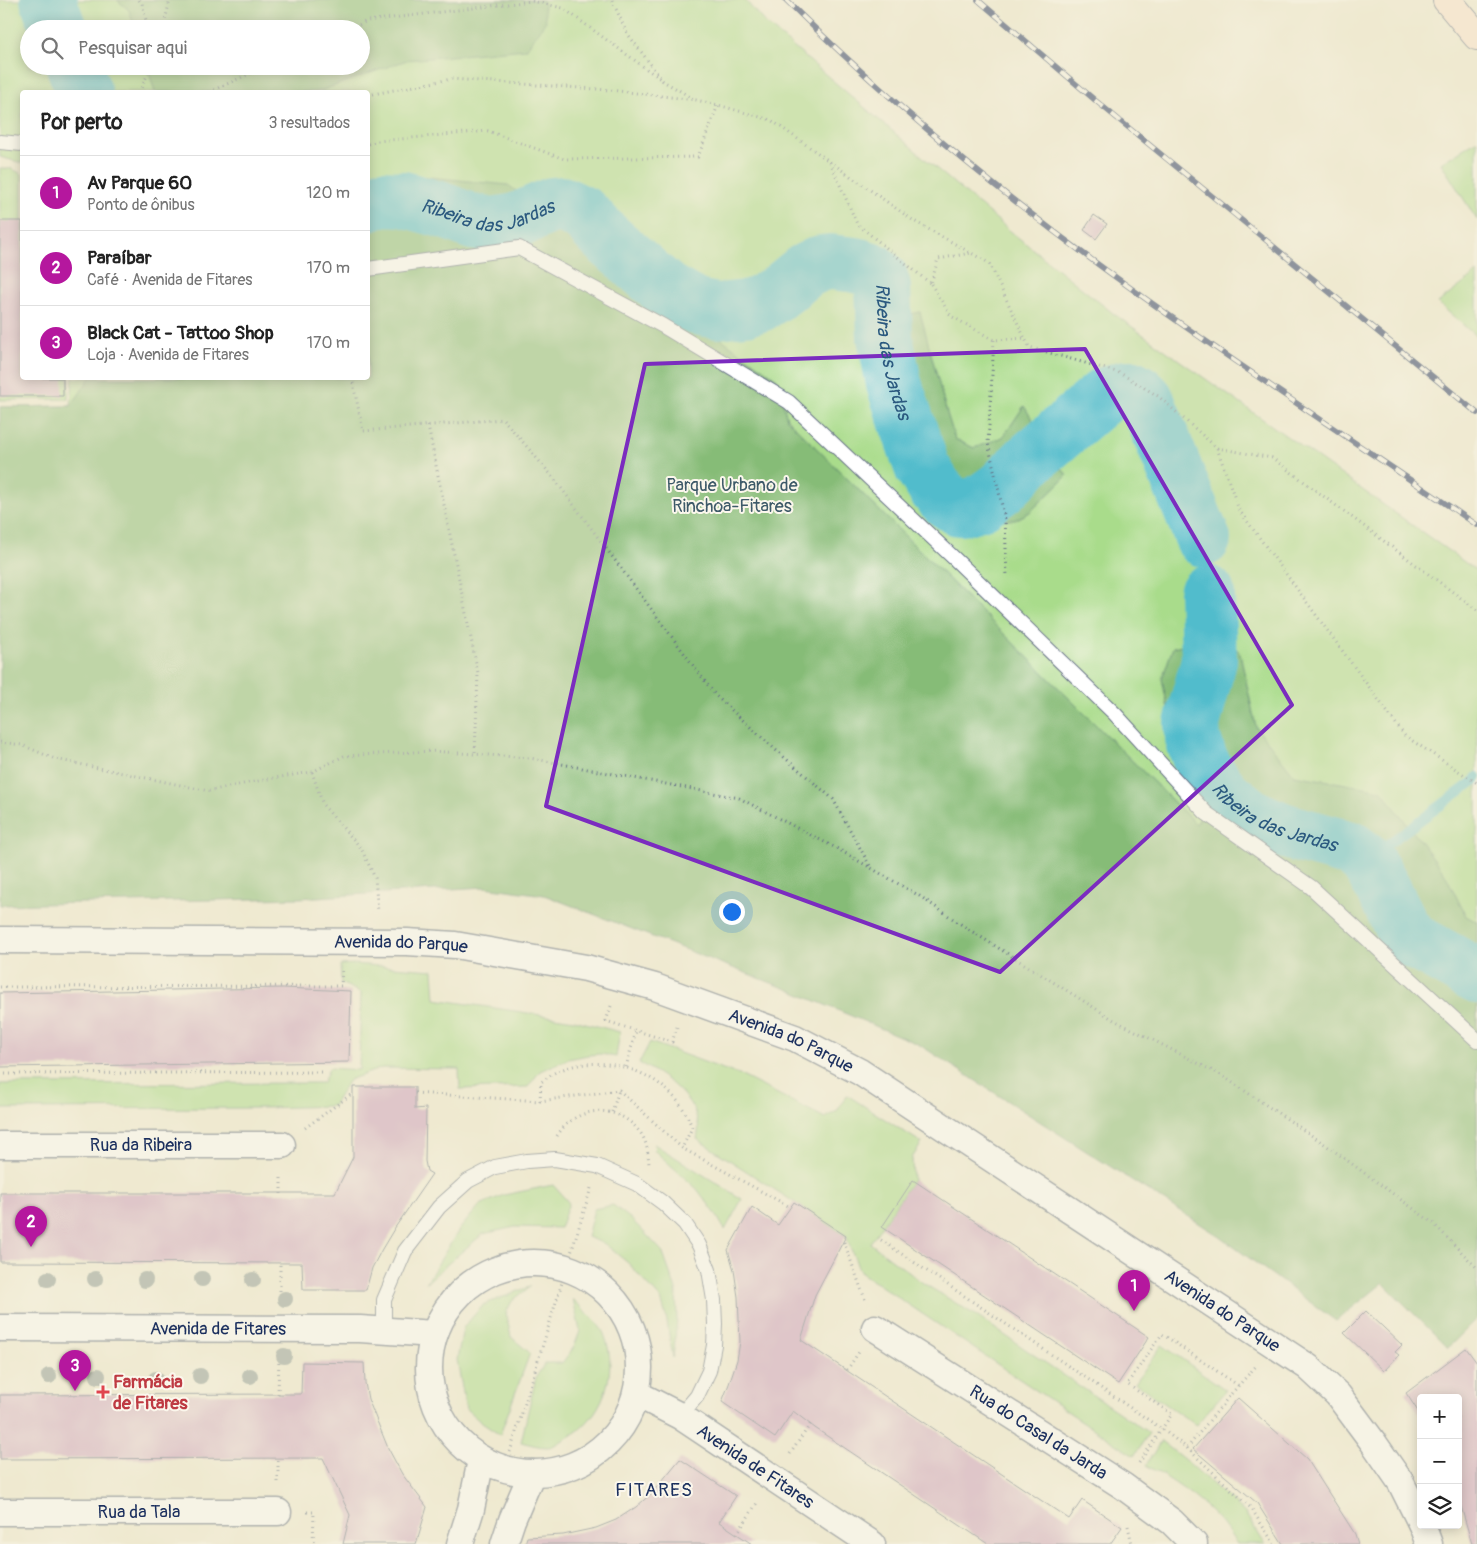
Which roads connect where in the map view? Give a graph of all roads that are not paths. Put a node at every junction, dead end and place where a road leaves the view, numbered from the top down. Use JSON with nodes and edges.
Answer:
{"nodes":[{"id":1,"x":1447,"y":0,"type":"edge"},
{"id":2,"x":1477,"y":36,"type":"edge"},
{"id":3,"x":0,"y":142,"type":"edge"},
{"id":4,"x":20,"y":144,"type":"edge"},
{"id":5,"x":370,"y":269,"type":"edge"},
{"id":6,"x":0,"y":940,"type":"edge"},
{"id":7,"x":1477,"y":1040,"type":"edge"},
{"id":8,"x":0,"y":1145,"type":"edge"},
{"id":9,"x":282,"y":1145,"type":"dead end"},
{"id":10,"x":0,"y":1328,"type":"edge"},
{"id":11,"x":875,"y":1328,"type":"dead end"},
{"id":12,"x":384,"y":1330,"type":"junction"},
{"id":13,"x":434,"y":1334,"type":"junction"},
{"id":14,"x":637,"y":1394,"type":"junction"},
{"id":15,"x":680,"y":1416,"type":"junction"},
{"id":16,"x":481,"y":1460,"type":"junction"},
{"id":17,"x":532,"y":1473,"type":"junction"},
{"id":18,"x":0,"y":1512,"type":"edge"},
{"id":19,"x":278,"y":1512,"type":"dead end"},
{"id":20,"x":1417,"y":1516,"type":"edge"},
{"id":21,"x":1423,"y":1529,"type":"edge"},
{"id":22,"x":460,"y":1544,"type":"edge"},
{"id":23,"x":504,"y":1544,"type":"edge"},
{"id":24,"x":872,"y":1544,"type":"edge"},
{"id":25,"x":1194,"y":1544,"type":"edge"},
{"id":26,"x":1429,"y":1544,"type":"edge"}],
"edges":[{"from":1,"to":2,"type":"main road"},
{"from":3,"to":4,"type":"lane"},
{"from":5,"to":7,"type":"lane"},
{"from":6,"to":20,"type":"street","name":"Avenida do Parque"},
{"from":8,"to":9,"type":"street","name":"Rua da Ribeira"},
{"from":10,"to":12,"type":"street","name":"Avenida de Fitares"},
{"from":11,"to":25,"type":"street","name":"Rua do Casal da Jarda"},
{"from":12,"to":13,"type":"street","name":"Avenida de Fitares"},
{"from":12,"to":15,"type":"lane"},
{"from":13,"to":14,"type":"street"},
{"from":13,"to":16,"type":"street"},
{"from":14,"to":15,"type":"street","name":"Avenida de Fitares"},
{"from":14,"to":17,"type":"street"},
{"from":15,"to":24,"type":"street","name":"Avenida de Fitares"},
{"from":16,"to":17,"type":"street"},
{"from":16,"to":22,"type":"street"},
{"from":17,"to":23,"type":"street"},
{"from":18,"to":19,"type":"street","name":"Rua da Tala"},
{"from":21,"to":26,"type":"street","name":"Avenida do Parque"}]}
